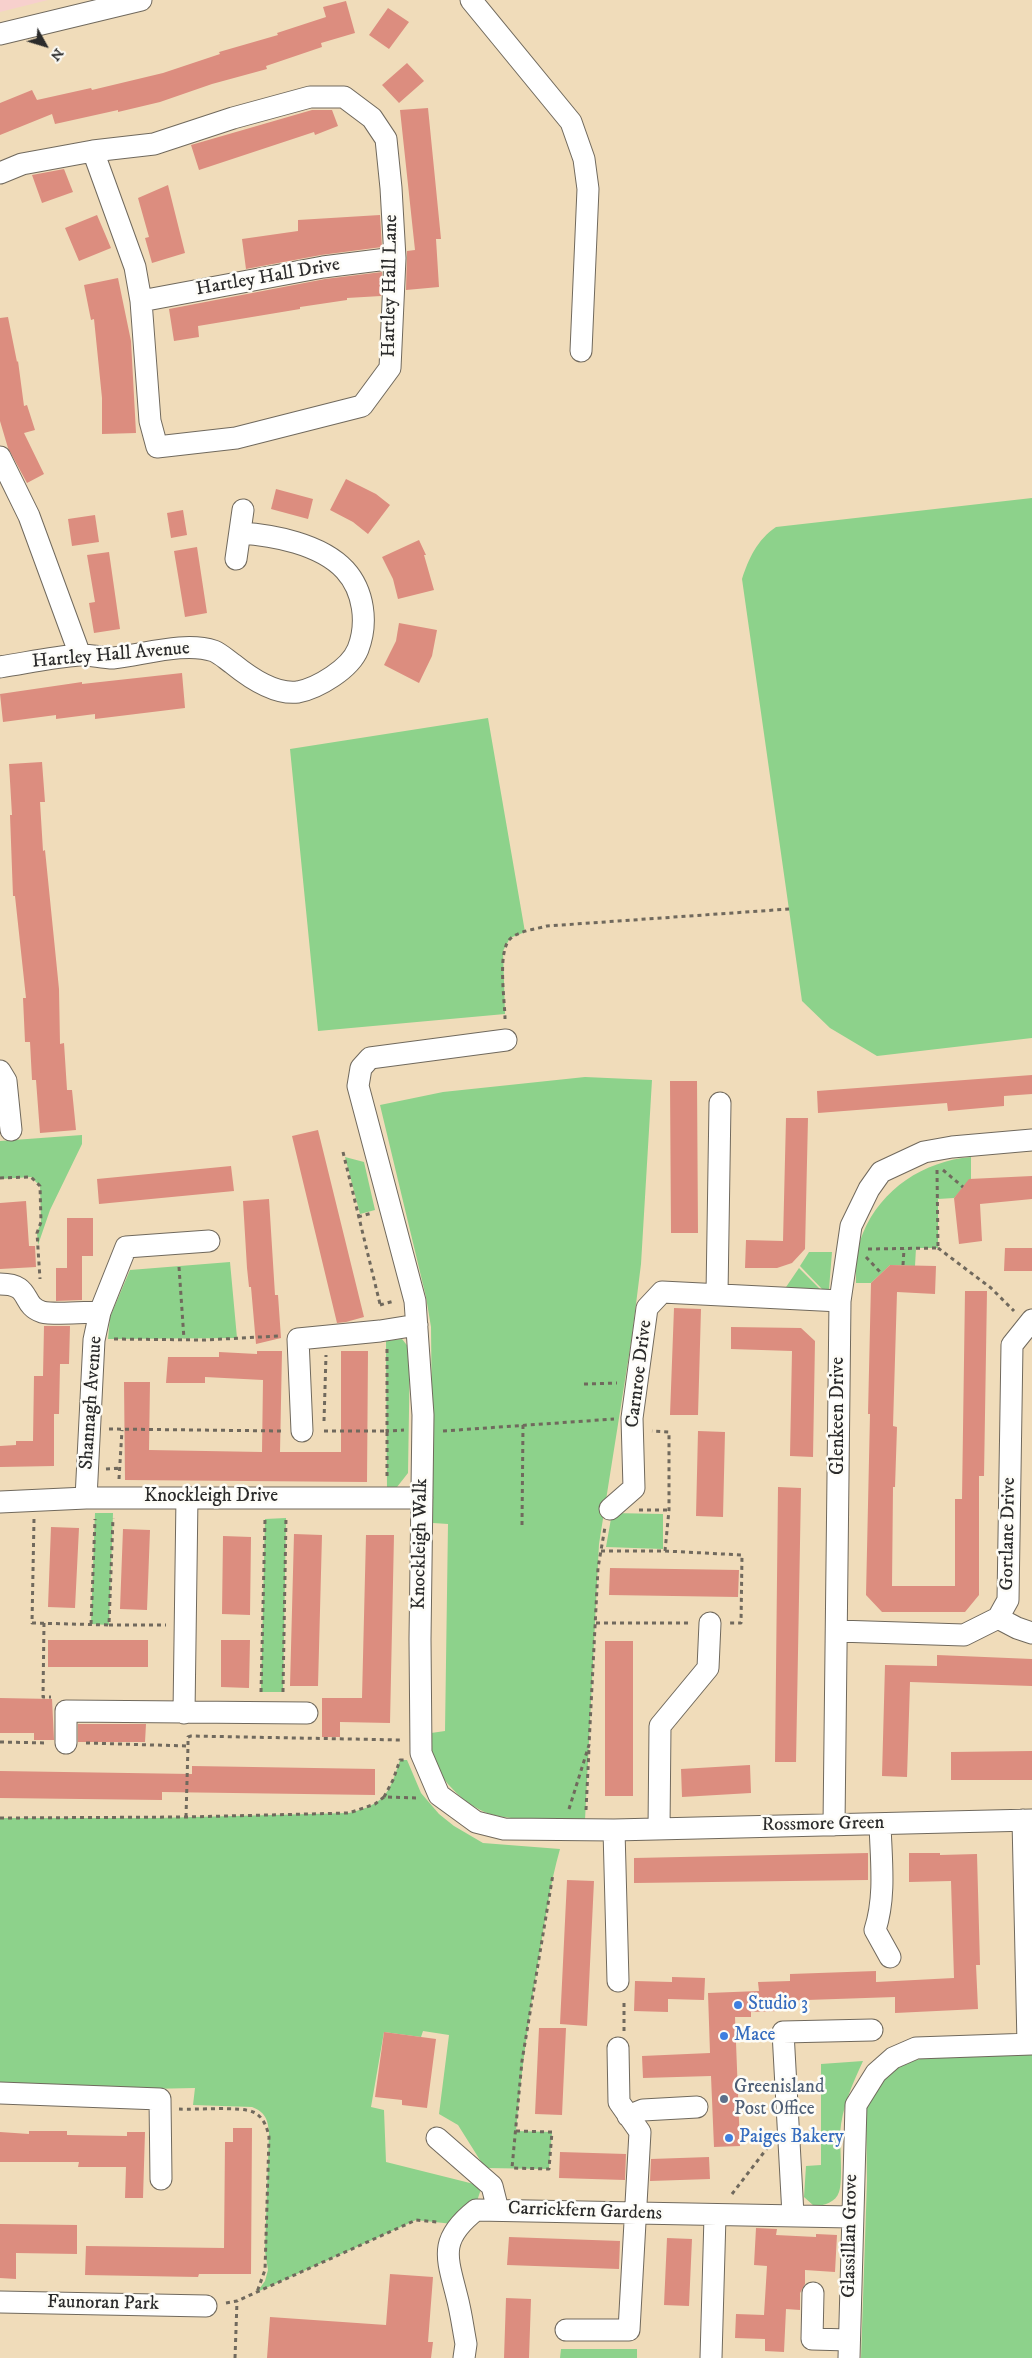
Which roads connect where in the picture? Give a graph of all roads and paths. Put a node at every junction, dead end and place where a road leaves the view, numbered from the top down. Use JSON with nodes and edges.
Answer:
{"nodes":[{"id":1,"x":141,"y":0,"type":"edge"},
{"id":2,"x":471,"y":0,"type":"edge"},
{"id":3,"x":0,"y":34,"type":"edge"},
{"id":4,"x":93,"y":151,"type":"junction"},
{"id":5,"x":0,"y":173,"type":"edge"},
{"id":6,"x":395,"y":258,"type":"junction"},
{"id":7,"x":141,"y":301,"type":"junction"},
{"id":8,"x":581,"y":351,"type":"dead end"},
{"id":9,"x":0,"y":457,"type":"edge"},
{"id":10,"x":243,"y":510,"type":"dead end"},
{"id":11,"x":240,"y":533,"type":"junction"},
{"id":12,"x":236,"y":559,"type":"dead end"},
{"id":13,"x":80,"y":655,"type":"junction"},
{"id":14,"x":0,"y":667,"type":"edge"},
{"id":15,"x":789,"y":909,"type":"dead end"},
{"id":16,"x":506,"y":1040,"type":"joint"},
{"id":17,"x":0,"y":1070,"type":"edge"},
{"id":18,"x":720,"y":1103,"type":"dead end"},
{"id":19,"x":11,"y":1130,"type":"dead end"},
{"id":20,"x":1032,"y":1140,"type":"edge"},
{"id":21,"x":343,"y":1152,"type":"dead end"},
{"id":22,"x":0,"y":1178,"type":"edge"},
{"id":23,"x":963,"y":1187,"type":"dead end"},
{"id":24,"x":209,"y":1241,"type":"dead end"},
{"id":25,"x":904,"y":1248,"type":"junction"},
{"id":26,"x":938,"y":1248,"type":"junction"},
{"id":27,"x":859,"y":1249,"type":"dead end"},
{"id":28,"x":864,"y":1255,"type":"dead end"},
{"id":29,"x":903,"y":1265,"type":"dead end"},
{"id":30,"x":179,"y":1267,"type":"dead end"},
{"id":31,"x":882,"y":1273,"type":"dead end"},
{"id":32,"x":0,"y":1284,"type":"edge"},
{"id":33,"x":717,"y":1294,"type":"junction"},
{"id":34,"x":399,"y":1300,"type":"dead end"},
{"id":35,"x":840,"y":1301,"type":"junction"},
{"id":36,"x":380,"y":1304,"type":"junction"},
{"id":37,"x":42,"y":1312,"type":"junction"},
{"id":38,"x":100,"y":1312,"type":"junction"},
{"id":39,"x":381,"y":1313,"type":"dead end"},
{"id":40,"x":1024,"y":1317,"type":"edge"},
{"id":41,"x":417,"y":1325,"type":"junction"},
{"id":42,"x":283,"y":1335,"type":"dead end"},
{"id":43,"x":108,"y":1339,"type":"dead end"},
{"id":44,"x":184,"y":1339,"type":"junction"},
{"id":45,"x":386,"y":1341,"type":"dead end"},
{"id":46,"x":326,"y":1351,"type":"dead end"},
{"id":47,"x":637,"y":1382,"type":"junction"},
{"id":48,"x":584,"y":1384,"type":"dead end"},
{"id":49,"x":104,"y":1424,"type":"dead end"},
{"id":50,"x":524,"y":1425,"type":"junction"},
{"id":51,"x":640,"y":1425,"type":"junction"},
{"id":52,"x":122,"y":1430,"type":"junction"},
{"id":53,"x":302,"y":1431,"type":"junction"},
{"id":54,"x":324,"y":1431,"type":"junction"},
{"id":55,"x":387,"y":1431,"type":"junction"},
{"id":56,"x":416,"y":1431,"type":"junction"},
{"id":57,"x":387,"y":1480,"type":"dead end"},
{"id":58,"x":119,"y":1486,"type":"dead end"},
{"id":59,"x":187,"y":1497,"type":"junction"},
{"id":60,"x":422,"y":1498,"type":"junction"},
{"id":61,"x":0,"y":1502,"type":"edge"},
{"id":62,"x":91,"y":1505,"type":"junction"},
{"id":63,"x":610,"y":1509,"type":"joint"},
{"id":64,"x":34,"y":1513,"type":"dead end"},
{"id":65,"x":113,"y":1513,"type":"dead end"},
{"id":66,"x":286,"y":1518,"type":"dead end"},
{"id":67,"x":265,"y":1519,"type":"dead end"},
{"id":68,"x":522,"y":1525,"type":"dead end"},
{"id":69,"x":602,"y":1551,"type":"junction"},
{"id":70,"x":665,"y":1551,"type":"junction"},
{"id":71,"x":998,"y":1618,"type":"junction"},
{"id":72,"x":596,"y":1622,"type":"junction"},
{"id":73,"x":710,"y":1623,"type":"junction"},
{"id":74,"x":44,"y":1624,"type":"junction"},
{"id":75,"x":92,"y":1624,"type":"junction"},
{"id":76,"x":109,"y":1625,"type":"junction"},
{"id":77,"x":176,"y":1625,"type":"dead end"},
{"id":78,"x":837,"y":1631,"type":"junction"},
{"id":79,"x":1032,"y":1633,"type":"edge"},
{"id":80,"x":261,"y":1692,"type":"dead end"},
{"id":81,"x":282,"y":1692,"type":"dead end"},
{"id":82,"x":57,"y":1701,"type":"dead end"},
{"id":83,"x":184,"y":1713,"type":"junction"},
{"id":84,"x":307,"y":1713,"type":"dead end"},
{"id":85,"x":405,"y":1740,"type":"dead end"},
{"id":86,"x":0,"y":1742,"type":"edge"},
{"id":87,"x":66,"y":1743,"type":"junction"},
{"id":88,"x":589,"y":1745,"type":"junction"},
{"id":89,"x":188,"y":1746,"type":"junction"},
{"id":90,"x":407,"y":1759,"type":"dead end"},
{"id":91,"x":384,"y":1797,"type":"junction"},
{"id":92,"x":425,"y":1798,"type":"dead end"},
{"id":93,"x":569,"y":1811,"type":"dead end"},
{"id":94,"x":186,"y":1817,"type":"junction"},
{"id":95,"x":0,"y":1818,"type":"edge"},
{"id":96,"x":585,"y":1820,"type":"dead end"},
{"id":97,"x":1028,"y":1820,"type":"edge"},
{"id":98,"x":880,"y":1824,"type":"junction"},
{"id":99,"x":834,"y":1825,"type":"junction"},
{"id":100,"x":659,"y":1829,"type":"junction"},
{"id":101,"x":614,"y":1830,"type":"junction"},
{"id":102,"x":553,"y":1874,"type":"dead end"},
{"id":103,"x":890,"y":1957,"type":"dead end"},
{"id":104,"x":618,"y":1982,"type":"joint"},
{"id":105,"x":872,"y":2030,"type":"dead end"},
{"id":106,"x":1030,"y":2044,"type":"edge"},
{"id":107,"x":618,"y":2048,"type":"joint"},
{"id":108,"x":0,"y":2093,"type":"edge"},
{"id":109,"x":697,"y":2107,"type":"dead end"},
{"id":110,"x":160,"y":2109,"type":"junction"},
{"id":111,"x":628,"y":2116,"type":"junction"},
{"id":112,"x":787,"y":2122,"type":"junction"},
{"id":113,"x":516,"y":2131,"type":"junction"},
{"id":114,"x":437,"y":2138,"type":"dead end"},
{"id":115,"x":161,"y":2179,"type":"dead end"},
{"id":116,"x":498,"y":2210,"type":"junction"},
{"id":117,"x":636,"y":2213,"type":"junction"},
{"id":118,"x":793,"y":2215,"type":"junction"},
{"id":119,"x":715,"y":2216,"type":"junction"},
{"id":120,"x":851,"y":2217,"type":"junction"},
{"id":121,"x":460,"y":2225,"type":"junction"},
{"id":122,"x":257,"y":2292,"type":"junction"},
{"id":123,"x":813,"y":2293,"type":"dead end"},
{"id":124,"x":237,"y":2300,"type":"junction"},
{"id":125,"x":0,"y":2302,"type":"edge"},
{"id":126,"x":206,"y":2306,"type":"joint"},
{"id":127,"x":566,"y":2330,"type":"dead end"},
{"id":128,"x":849,"y":2349,"type":"edge"},
{"id":129,"x":235,"y":2358,"type":"edge"},
{"id":130,"x":464,"y":2358,"type":"edge"},
{"id":131,"x":712,"y":2358,"type":"edge"}],
"edges":[{"from":1,"to":3,"type":"street"},
{"from":2,"to":8,"type":"street"},
{"from":4,"to":5,"type":"street","name":"Hartley Hall Lane"},
{"from":4,"to":6,"type":"street","name":"Hartley Hall Lane"},
{"from":4,"to":7,"type":"street","name":"Hartley Hall Lane"},
{"from":6,"to":7,"type":"street","name":"Hartley Hall Drive"},
{"from":6,"to":7,"type":"street","name":"Hartley Hall Lane"},
{"from":9,"to":13,"type":"street"},
{"from":10,"to":11,"type":"street"},
{"from":11,"to":12,"type":"street"},
{"from":11,"to":13,"type":"street","name":"Hartley Hall Avenue"},
{"from":13,"to":14,"type":"street","name":"Hartley Hall Avenue"},
{"from":15,"to":16,"type":"path"},
{"from":16,"to":41,"type":"street","name":"Knockleigh Walk"},
{"from":17,"to":19,"type":"street"},
{"from":18,"to":33,"type":"street"},
{"from":20,"to":35,"type":"street","name":"Glenkeen Drive"},
{"from":21,"to":36,"type":"path"},
{"from":22,"to":37,"type":"path"},
{"from":23,"to":26,"type":"path"},
{"from":24,"to":38,"type":"street","name":"Shannagh Avenue"},
{"from":25,"to":26,"type":"path"},
{"from":25,"to":27,"type":"path"},
{"from":25,"to":29,"type":"path"},
{"from":26,"to":40,"type":"path"},
{"from":28,"to":31,"type":"path"},
{"from":30,"to":44,"type":"path"},
{"from":32,"to":37,"type":"street"},
{"from":33,"to":35,"type":"street","name":"Carnroe Drive"},
{"from":33,"to":47,"type":"street","name":"Carnroe Drive"},
{"from":34,"to":36,"type":"path"},
{"from":35,"to":78,"type":"street","name":"Glenkeen Drive"},
{"from":36,"to":39,"type":"path"},
{"from":37,"to":38,"type":"street"},
{"from":38,"to":62,"type":"street","name":"Shannagh Avenue"},
{"from":40,"to":71,"type":"street","name":"Gortlane Drive"},
{"from":41,"to":53,"type":"street"},
{"from":41,"to":56,"type":"street","name":"Knockleigh Walk"},
{"from":42,"to":44,"type":"path"},
{"from":43,"to":44,"type":"path"},
{"from":45,"to":55,"type":"path"},
{"from":46,"to":54,"type":"path"},
{"from":47,"to":48,"type":"path"},
{"from":47,"to":51,"type":"street","name":"Carnroe Drive"},
{"from":49,"to":52,"type":"path"},
{"from":50,"to":51,"type":"path"},
{"from":50,"to":56,"type":"path"},
{"from":50,"to":68,"type":"path"},
{"from":51,"to":63,"type":"street","name":"Carnroe Drive"},
{"from":51,"to":70,"type":"path"},
{"from":52,"to":53,"type":"path"},
{"from":52,"to":58,"type":"path"},
{"from":53,"to":54,"type":"path"},
{"from":54,"to":55,"type":"path"},
{"from":55,"to":56,"type":"path"},
{"from":55,"to":57,"type":"path"},
{"from":56,"to":60,"type":"street","name":"Knockleigh Walk"},
{"from":59,"to":60,"type":"street","name":"Knockleigh Drive"},
{"from":59,"to":62,"type":"street","name":"Knockleigh Drive"},
{"from":59,"to":83,"type":"street"},
{"from":60,"to":101,"type":"street","name":"Knockleigh Walk"},
{"from":61,"to":62,"type":"street","name":"Knockleigh Drive"},
{"from":62,"to":75,"type":"path"},
{"from":63,"to":69,"type":"path"},
{"from":64,"to":74,"type":"path"},
{"from":65,"to":76,"type":"path"},
{"from":66,"to":81,"type":"path"},
{"from":67,"to":80,"type":"path"},
{"from":69,"to":70,"type":"path"},
{"from":69,"to":72,"type":"path"},
{"from":70,"to":73,"type":"path"},
{"from":71,"to":78,"type":"street","name":"Gortlane Drive"},
{"from":71,"to":79,"type":"street"},
{"from":72,"to":73,"type":"path"},
{"from":72,"to":88,"type":"path"},
{"from":73,"to":100,"type":"street"},
{"from":74,"to":75,"type":"path"},
{"from":74,"to":82,"type":"path"},
{"from":75,"to":76,"type":"path"},
{"from":76,"to":77,"type":"path"},
{"from":78,"to":99,"type":"street","name":"Glenkeen Drive"},
{"from":83,"to":84,"type":"street"},
{"from":83,"to":87,"type":"street"},
{"from":85,"to":89,"type":"path"},
{"from":86,"to":87,"type":"path"},
{"from":87,"to":89,"type":"path"},
{"from":88,"to":93,"type":"path"},
{"from":88,"to":96,"type":"path"},
{"from":89,"to":94,"type":"path"},
{"from":90,"to":91,"type":"path"},
{"from":91,"to":92,"type":"path"},
{"from":91,"to":94,"type":"path"},
{"from":94,"to":95,"type":"path"},
{"from":97,"to":98,"type":"street","name":"Rossmore Green"},
{"from":97,"to":106,"type":"street"},
{"from":98,"to":99,"type":"street","name":"Rossmore Green"},
{"from":98,"to":103,"type":"street"},
{"from":99,"to":100,"type":"street","name":"Rossmore Green"},
{"from":100,"to":101,"type":"street","name":"Rossmore Green"},
{"from":101,"to":104,"type":"street"},
{"from":102,"to":113,"type":"path"},
{"from":104,"to":107,"type":"path"},
{"from":105,"to":112,"type":"street"},
{"from":106,"to":120,"type":"street","name":"Glassillan Grove"},
{"from":107,"to":111,"type":"street"},
{"from":108,"to":110,"type":"street"},
{"from":109,"to":111,"type":"street"},
{"from":110,"to":115,"type":"street"},
{"from":110,"to":122,"type":"path"},
{"from":111,"to":117,"type":"street"},
{"from":112,"to":118,"type":"street"},
{"from":112,"to":119,"type":"path"},
{"from":113,"to":113,"type":"path"},
{"from":114,"to":116,"type":"street"},
{"from":116,"to":117,"type":"street","name":"Carrickfern Gardens"},
{"from":116,"to":121,"type":"street","name":"Carrickfern Gardens"},
{"from":117,"to":119,"type":"street","name":"Carrickfern Gardens"},
{"from":117,"to":127,"type":"street"},
{"from":118,"to":119,"type":"street","name":"Carrickfern Gardens"},
{"from":118,"to":120,"type":"street","name":"Carrickfern Gardens"},
{"from":119,"to":131,"type":"street"},
{"from":120,"to":128,"type":"street","name":"Glassillan Grove"},
{"from":121,"to":122,"type":"path"},
{"from":121,"to":130,"type":"street"},
{"from":122,"to":124,"type":"path"},
{"from":123,"to":128,"type":"street"},
{"from":124,"to":126,"type":"path"},
{"from":124,"to":129,"type":"path"},
{"from":125,"to":126,"type":"street","name":"Faunoran Park"}]}
